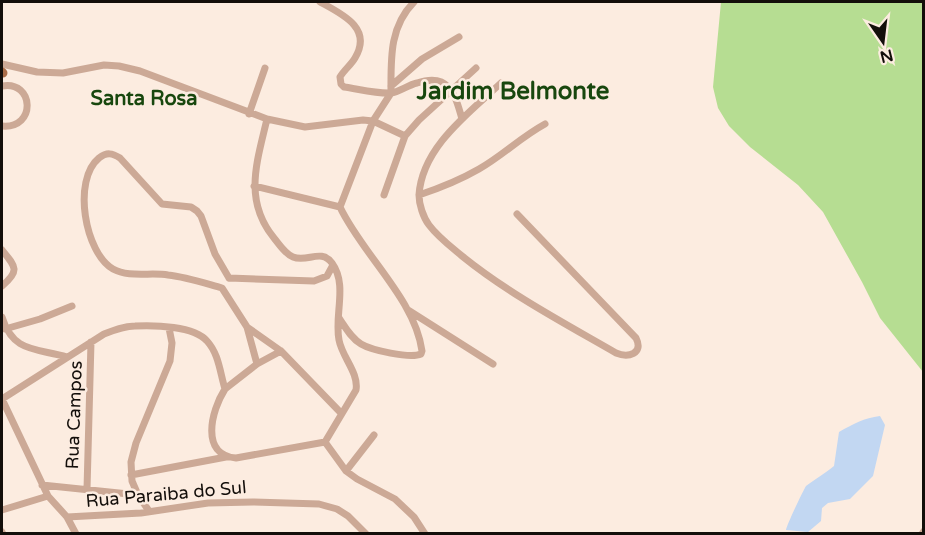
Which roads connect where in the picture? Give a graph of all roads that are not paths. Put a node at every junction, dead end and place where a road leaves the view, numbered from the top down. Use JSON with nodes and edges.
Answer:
{"nodes":[{"id":1,"x":320,"y":2,"type":"edge"},
{"id":2,"x":414,"y":2,"type":"edge"},
{"id":3,"x":459,"y":37,"type":"dead end"},
{"id":4,"x":265,"y":68,"type":"dead end"},
{"id":5,"x":476,"y":68,"type":"dead end"},
{"id":6,"x":2,"y":70,"type":"edge"},
{"id":7,"x":501,"y":83,"type":"dead end"},
{"id":8,"x":2,"y":86,"type":"edge"},
{"id":9,"x":19,"y":89,"type":"junction"},
{"id":10,"x":391,"y":89,"type":"junction"},
{"id":11,"x":451,"y":89,"type":"junction"},
{"id":12,"x":249,"y":114,"type":"junction"},
{"id":13,"x":267,"y":119,"type":"junction"},
{"id":14,"x":462,"y":119,"type":"junction"},
{"id":15,"x":373,"y":121,"type":"junction"},
{"id":16,"x":545,"y":124,"type":"dead end"},
{"id":17,"x":5,"y":126,"type":"edge"},
{"id":18,"x":2,"y":132,"type":"edge"},
{"id":19,"x":405,"y":136,"type":"junction"},
{"id":20,"x":254,"y":186,"type":"junction"},
{"id":21,"x":384,"y":195,"type":"dead end"},
{"id":22,"x":419,"y":195,"type":"junction"},
{"id":23,"x":340,"y":207,"type":"junction"},
{"id":24,"x":518,"y":214,"type":"dead end"},
{"id":25,"x":2,"y":250,"type":"edge"},
{"id":26,"x":333,"y":265,"type":"junction"},
{"id":27,"x":229,"y":278,"type":"junction"},
{"id":28,"x":2,"y":286,"type":"edge"},
{"id":29,"x":222,"y":288,"type":"junction"},
{"id":30,"x":72,"y":306,"type":"dead end"},
{"id":31,"x":408,"y":310,"type":"junction"},
{"id":32,"x":2,"y":317,"type":"edge"},
{"id":33,"x":339,"y":318,"type":"junction"},
{"id":34,"x":247,"y":327,"type":"junction"},
{"id":35,"x":169,"y":328,"type":"junction"},
{"id":36,"x":5,"y":329,"type":"junction"},
{"id":37,"x":91,"y":342,"type":"junction"},
{"id":38,"x":281,"y":351,"type":"junction"},
{"id":39,"x":67,"y":357,"type":"junction"},
{"id":40,"x":257,"y":364,"type":"junction"},
{"id":41,"x":493,"y":364,"type":"dead end"},
{"id":42,"x":225,"y":389,"type":"junction"},
{"id":43,"x":2,"y":399,"type":"edge"},
{"id":44,"x":341,"y":413,"type":"junction"},
{"id":45,"x":374,"y":435,"type":"dead end"},
{"id":46,"x":325,"y":442,"type":"junction"},
{"id":47,"x":226,"y":457,"type":"junction"},
{"id":48,"x":346,"y":471,"type":"junction"},
{"id":49,"x":131,"y":475,"type":"junction"},
{"id":50,"x":42,"y":485,"type":"junction"},
{"id":51,"x":87,"y":489,"type":"junction"},
{"id":52,"x":138,"y":495,"type":"junction"},
{"id":53,"x":48,"y":496,"type":"junction"},
{"id":54,"x":2,"y":510,"type":"edge"},
{"id":55,"x":149,"y":511,"type":"junction"},
{"id":56,"x":68,"y":517,"type":"junction"},
{"id":57,"x":76,"y":534,"type":"edge"},
{"id":58,"x":366,"y":534,"type":"edge"},
{"id":59,"x":425,"y":534,"type":"edge"}],
"edges":[{"from":1,"to":10,"type":"street"},
{"from":2,"to":10,"type":"street"},
{"from":3,"to":10,"type":"street"},
{"from":4,"to":12,"type":"street"},
{"from":5,"to":11,"type":"street"},
{"from":6,"to":9,"type":"street"},
{"from":6,"to":12,"type":"street"},
{"from":7,"to":14,"type":"street"},
{"from":8,"to":9,"type":"street"},
{"from":9,"to":17,"type":"street"},
{"from":10,"to":11,"type":"street"},
{"from":10,"to":15,"type":"street"},
{"from":11,"to":14,"type":"street"},
{"from":11,"to":19,"type":"street"},
{"from":12,"to":13,"type":"street"},
{"from":13,"to":15,"type":"street"},
{"from":13,"to":20,"type":"street"},
{"from":14,"to":22,"type":"street"},
{"from":15,"to":19,"type":"street"},
{"from":15,"to":23,"type":"street"},
{"from":16,"to":22,"type":"street"},
{"from":17,"to":18,"type":"street"},
{"from":19,"to":21,"type":"street"},
{"from":20,"to":23,"type":"street"},
{"from":20,"to":26,"type":"street"},
{"from":22,"to":24,"type":"street"},
{"from":23,"to":31,"type":"street"},
{"from":25,"to":28,"type":"street"},
{"from":26,"to":27,"type":"street"},
{"from":26,"to":33,"type":"street"},
{"from":27,"to":29,"type":"street"},
{"from":27,"to":29,"type":"street"},
{"from":29,"to":34,"type":"street"},
{"from":30,"to":36,"type":"street"},
{"from":31,"to":33,"type":"street"},
{"from":31,"to":41,"type":"street"},
{"from":32,"to":36,"type":"street"},
{"from":33,"to":44,"type":"street"},
{"from":34,"to":38,"type":"street"},
{"from":34,"to":40,"type":"street"},
{"from":35,"to":37,"type":"street"},
{"from":35,"to":42,"type":"street"},
{"from":35,"to":49,"type":"street"},
{"from":36,"to":39,"type":"street"},
{"from":37,"to":39,"type":"street"},
{"from":37,"to":51,"type":"street","name":"Rua Campos"},
{"from":38,"to":40,"type":"street"},
{"from":38,"to":44,"type":"street"},
{"from":39,"to":43,"type":"street"},
{"from":40,"to":42,"type":"street"},
{"from":42,"to":47,"type":"street"},
{"from":43,"to":50,"type":"street"},
{"from":44,"to":46,"type":"street"},
{"from":45,"to":48,"type":"street"},
{"from":46,"to":47,"type":"street"},
{"from":46,"to":48,"type":"street"},
{"from":47,"to":49,"type":"street"},
{"from":48,"to":59,"type":"street"},
{"from":49,"to":52,"type":"street"},
{"from":50,"to":51,"type":"street"},
{"from":50,"to":53,"type":"street"},
{"from":51,"to":52,"type":"street"},
{"from":52,"to":55,"type":"street"},
{"from":53,"to":54,"type":"street"},
{"from":53,"to":56,"type":"street"},
{"from":55,"to":56,"type":"street","name":"Rua Paraiba do Sul"},
{"from":55,"to":58,"type":"street","name":"Rua Paraiba do Sul"},
{"from":56,"to":57,"type":"street"}]}
